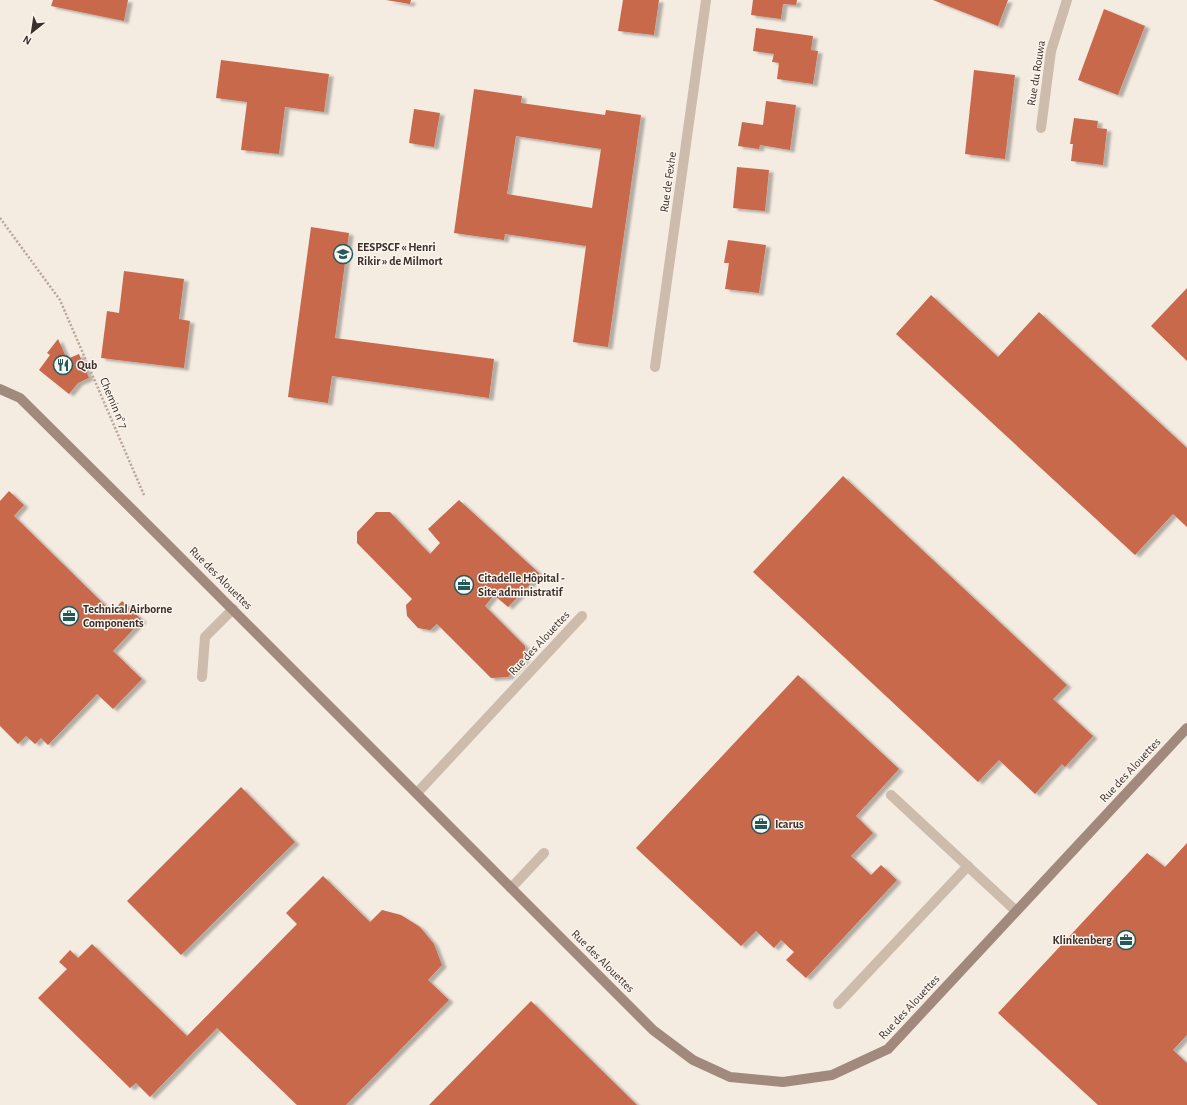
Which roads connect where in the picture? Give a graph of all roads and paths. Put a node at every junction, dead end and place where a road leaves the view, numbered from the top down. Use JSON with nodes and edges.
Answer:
{"nodes":[{"id":1,"x":706,"y":0,"type":"edge"},
{"id":2,"x":1067,"y":0,"type":"edge"},
{"id":3,"x":1041,"y":128,"type":"dead end"},
{"id":4,"x":0,"y":218,"type":"edge"},
{"id":5,"x":655,"y":367,"type":"dead end"},
{"id":6,"x":0,"y":389,"type":"edge"},
{"id":7,"x":144,"y":496,"type":"dead end"},
{"id":8,"x":233,"y":609,"type":"junction"},
{"id":9,"x":582,"y":616,"type":"dead end"},
{"id":10,"x":202,"y":677,"type":"dead end"},
{"id":11,"x":1187,"y":728,"type":"edge"},
{"id":12,"x":417,"y":793,"type":"junction"},
{"id":13,"x":891,"y":795,"type":"dead end"},
{"id":14,"x":544,"y":853,"type":"dead end"},
{"id":15,"x":968,"y":866,"type":"junction"},
{"id":16,"x":511,"y":888,"type":"junction"},
{"id":17,"x":1016,"y":911,"type":"junction"},
{"id":18,"x":838,"y":1004,"type":"dead end"}],
"edges":[{"from":1,"to":5,"type":"street","name":"Rue de Fexhe"},
{"from":2,"to":3,"type":"street","name":"Rue du Rouwa"},
{"from":4,"to":7,"type":"path","name":"Chemin n° 7"},
{"from":6,"to":8,"type":"street","name":"Rue des Alouettes"},
{"from":8,"to":10,"type":"street"},
{"from":8,"to":12,"type":"street","name":"Rue des Alouettes"},
{"from":9,"to":12,"type":"street","name":"Rue des Alouettes"},
{"from":11,"to":17,"type":"street","name":"Rue des Alouettes"},
{"from":12,"to":16,"type":"street","name":"Rue des Alouettes"},
{"from":13,"to":15,"type":"street"},
{"from":14,"to":16,"type":"street"},
{"from":15,"to":17,"type":"street"},
{"from":15,"to":18,"type":"street"},
{"from":16,"to":17,"type":"street","name":"Rue des Alouettes"}]}
